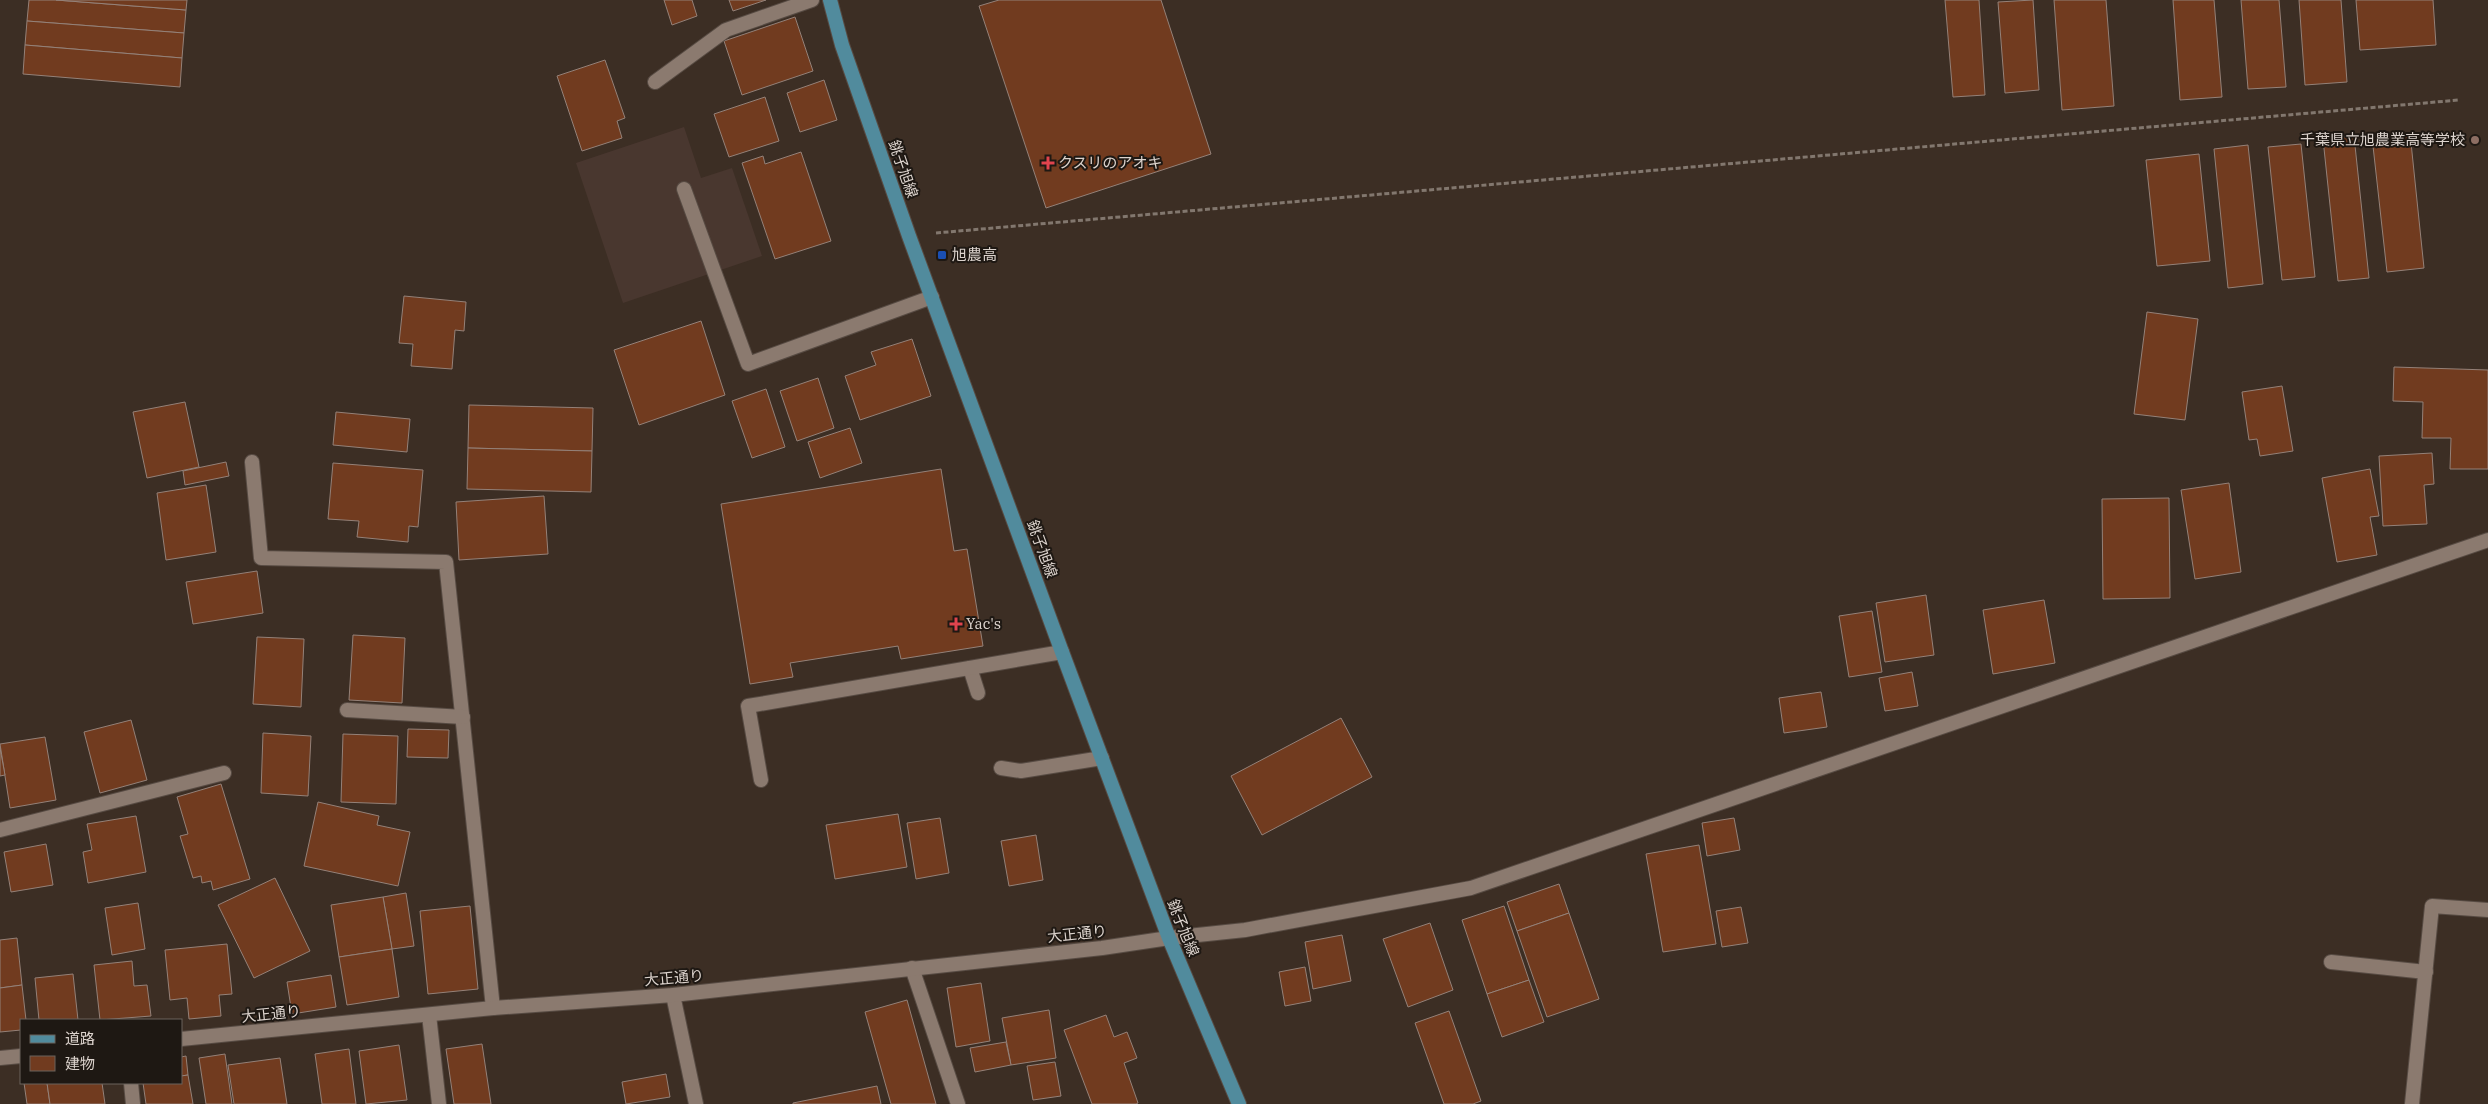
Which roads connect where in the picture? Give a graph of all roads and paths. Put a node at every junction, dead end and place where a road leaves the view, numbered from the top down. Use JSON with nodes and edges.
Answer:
{"nodes":[{"id":1,"x":812,"y":0,"type":"edge"},
{"id":2,"x":830,"y":0,"type":"edge"},
{"id":3,"x":655,"y":82,"type":"dead end"},
{"id":4,"x":2459,"y":100,"type":"dead end"},
{"id":5,"x":684,"y":189,"type":"dead end"},
{"id":6,"x":909,"y":236,"type":"junction"},
{"id":7,"x":932,"y":297,"type":"junction"},
{"id":8,"x":252,"y":462,"type":"dead end"},
{"id":9,"x":2488,"y":540,"type":"edge"},
{"id":10,"x":1062,"y":652,"type":"junction"},
{"id":11,"x":970,"y":668,"type":"junction"},
{"id":12,"x":978,"y":693,"type":"dead end"},
{"id":13,"x":347,"y":710,"type":"dead end"},
{"id":14,"x":463,"y":716,"type":"junction"},
{"id":15,"x":1102,"y":758,"type":"junction"},
{"id":16,"x":1001,"y":768,"type":"dead end"},
{"id":17,"x":224,"y":773,"type":"dead end"},
{"id":18,"x":761,"y":780,"type":"dead end"},
{"id":19,"x":0,"y":830,"type":"edge"},
{"id":20,"x":2488,"y":910,"type":"edge"},
{"id":21,"x":1169,"y":938,"type":"junction"},
{"id":22,"x":2331,"y":962,"type":"dead end"},
{"id":23,"x":912,"y":968,"type":"junction"},
{"id":24,"x":2426,"y":972,"type":"junction"},
{"id":25,"x":673,"y":995,"type":"junction"},
{"id":26,"x":492,"y":1008,"type":"junction"},
{"id":27,"x":429,"y":1015,"type":"junction"},
{"id":28,"x":182,"y":1039,"type":"edge"},
{"id":29,"x":20,"y":1056,"type":"edge"},
{"id":30,"x":0,"y":1058,"type":"edge"},
{"id":31,"x":131,"y":1084,"type":"edge"},
{"id":32,"x":133,"y":1104,"type":"edge"},
{"id":33,"x":439,"y":1104,"type":"edge"},
{"id":34,"x":696,"y":1104,"type":"edge"},
{"id":35,"x":958,"y":1104,"type":"edge"},
{"id":36,"x":1240,"y":1104,"type":"edge"},
{"id":37,"x":2412,"y":1104,"type":"edge"}],
"edges":[{"from":1,"to":3,"type":"street"},
{"from":2,"to":6,"type":"main road","name":"銚子旭線"},
{"from":4,"to":6,"type":"path"},
{"from":5,"to":7,"type":"street"},
{"from":6,"to":7,"type":"main road","name":"銚子旭線"},
{"from":7,"to":10,"type":"main road","name":"銚子旭線"},
{"from":8,"to":14,"type":"street"},
{"from":9,"to":21,"type":"street","name":"大正通り"},
{"from":10,"to":11,"type":"street"},
{"from":10,"to":15,"type":"main road","name":"銚子旭線"},
{"from":11,"to":12,"type":"street"},
{"from":11,"to":18,"type":"street"},
{"from":13,"to":14,"type":"street"},
{"from":14,"to":26,"type":"street"},
{"from":15,"to":16,"type":"street"},
{"from":15,"to":21,"type":"main road","name":"銚子旭線"},
{"from":17,"to":19,"type":"street"},
{"from":20,"to":24,"type":"street"},
{"from":21,"to":23,"type":"street","name":"大正通り"},
{"from":21,"to":36,"type":"main road","name":"銚子旭線"},
{"from":22,"to":24,"type":"street"},
{"from":23,"to":25,"type":"street","name":"大正通り"},
{"from":23,"to":35,"type":"street"},
{"from":24,"to":37,"type":"street"},
{"from":25,"to":26,"type":"street","name":"大正通り"},
{"from":25,"to":34,"type":"street"},
{"from":26,"to":27,"type":"street","name":"大正通り"},
{"from":27,"to":28,"type":"street","name":"大正通り"},
{"from":27,"to":33,"type":"street"},
{"from":29,"to":30,"type":"street"},
{"from":31,"to":32,"type":"street"}]}
